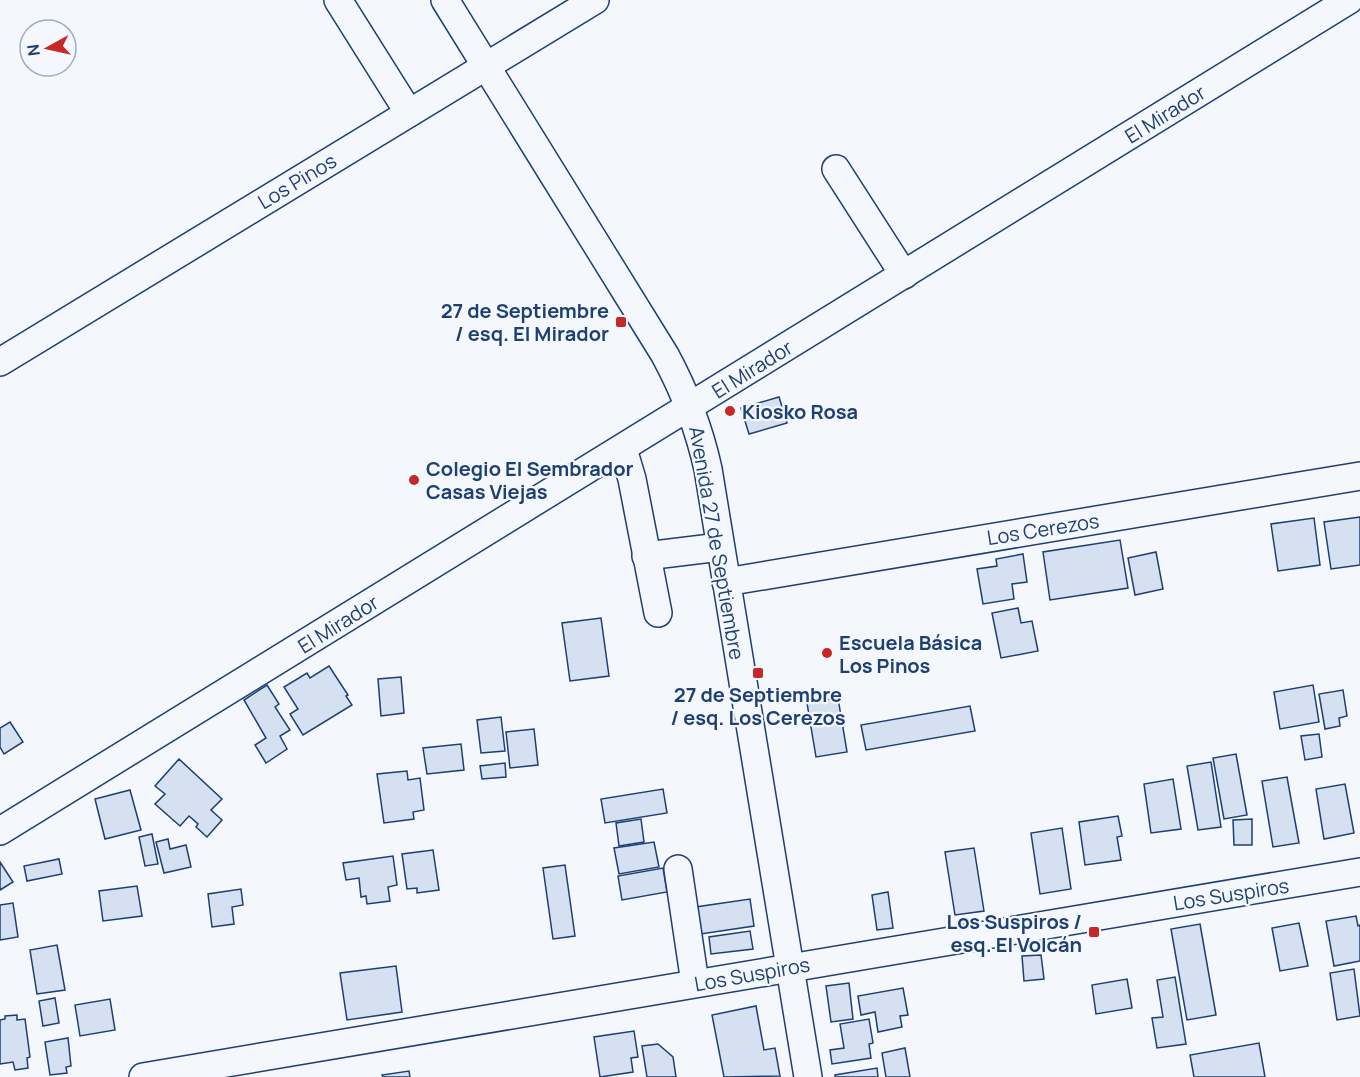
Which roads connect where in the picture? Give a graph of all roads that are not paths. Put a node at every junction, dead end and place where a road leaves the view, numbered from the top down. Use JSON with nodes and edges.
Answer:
{"nodes":[{"id":1,"x":338,"y":0,"type":"edge"},
{"id":2,"x":445,"y":0,"type":"edge"},
{"id":3,"x":595,"y":0,"type":"edge"},
{"id":4,"x":1349,"y":0,"type":"edge"},
{"id":5,"x":486,"y":66,"type":"junction"},
{"id":6,"x":409,"y":113,"type":"junction"},
{"id":7,"x":836,"y":170,"type":"dead end"},
{"id":8,"x":904,"y":275,"type":"junction"},
{"id":9,"x":0,"y":363,"type":"edge"},
{"id":10,"x":691,"y":407,"type":"junction"},
{"id":11,"x":623,"y":449,"type":"junction"},
{"id":12,"x":1360,"y":476,"type":"edge"},
{"id":13,"x":720,"y":547,"type":"junction"},
{"id":14,"x":646,"y":556,"type":"junction"},
{"id":15,"x":726,"y":582,"type":"junction"},
{"id":16,"x":658,"y":614,"type":"dead end"},
{"id":17,"x":0,"y":831,"type":"edge"},
{"id":18,"x":678,"y":869,"type":"dead end"},
{"id":19,"x":1360,"y":872,"type":"edge"},
{"id":20,"x":790,"y":967,"type":"junction"},
{"id":21,"x":695,"y":983,"type":"junction"},
{"id":22,"x":143,"y":1077,"type":"edge"},
{"id":23,"x":808,"y":1077,"type":"edge"}],
"edges":[{"from":1,"to":6,"type":"street"},
{"from":2,"to":5,"type":"street","name":"Avenida 27 de Septiembre"},
{"from":3,"to":5,"type":"street","name":"Los Pinos"},
{"from":4,"to":8,"type":"street","name":"El Mirador"},
{"from":5,"to":6,"type":"street","name":"Los Pinos"},
{"from":5,"to":10,"type":"street","name":"Avenida 27 de Septiembre"},
{"from":6,"to":9,"type":"street","name":"Los Pinos"},
{"from":7,"to":8,"type":"street"},
{"from":8,"to":10,"type":"street","name":"El Mirador"},
{"from":10,"to":11,"type":"street","name":"El Mirador"},
{"from":10,"to":13,"type":"street","name":"Avenida 27 de Septiembre"},
{"from":11,"to":14,"type":"street"},
{"from":11,"to":17,"type":"street","name":"El Mirador"},
{"from":12,"to":15,"type":"street","name":"Los Cerezos"},
{"from":13,"to":14,"type":"street"},
{"from":13,"to":15,"type":"street","name":"Avenida 27 de Septiembre"},
{"from":14,"to":16,"type":"street"},
{"from":15,"to":20,"type":"street","name":"Avenida 27 de Septiembre"},
{"from":18,"to":21,"type":"street"},
{"from":19,"to":20,"type":"street","name":"Los Suspiros"},
{"from":20,"to":21,"type":"street","name":"Los Suspiros"},
{"from":20,"to":23,"type":"street","name":"Avenida 27 de Septiembre"},
{"from":21,"to":22,"type":"street","name":"Los Suspiros"}]}
